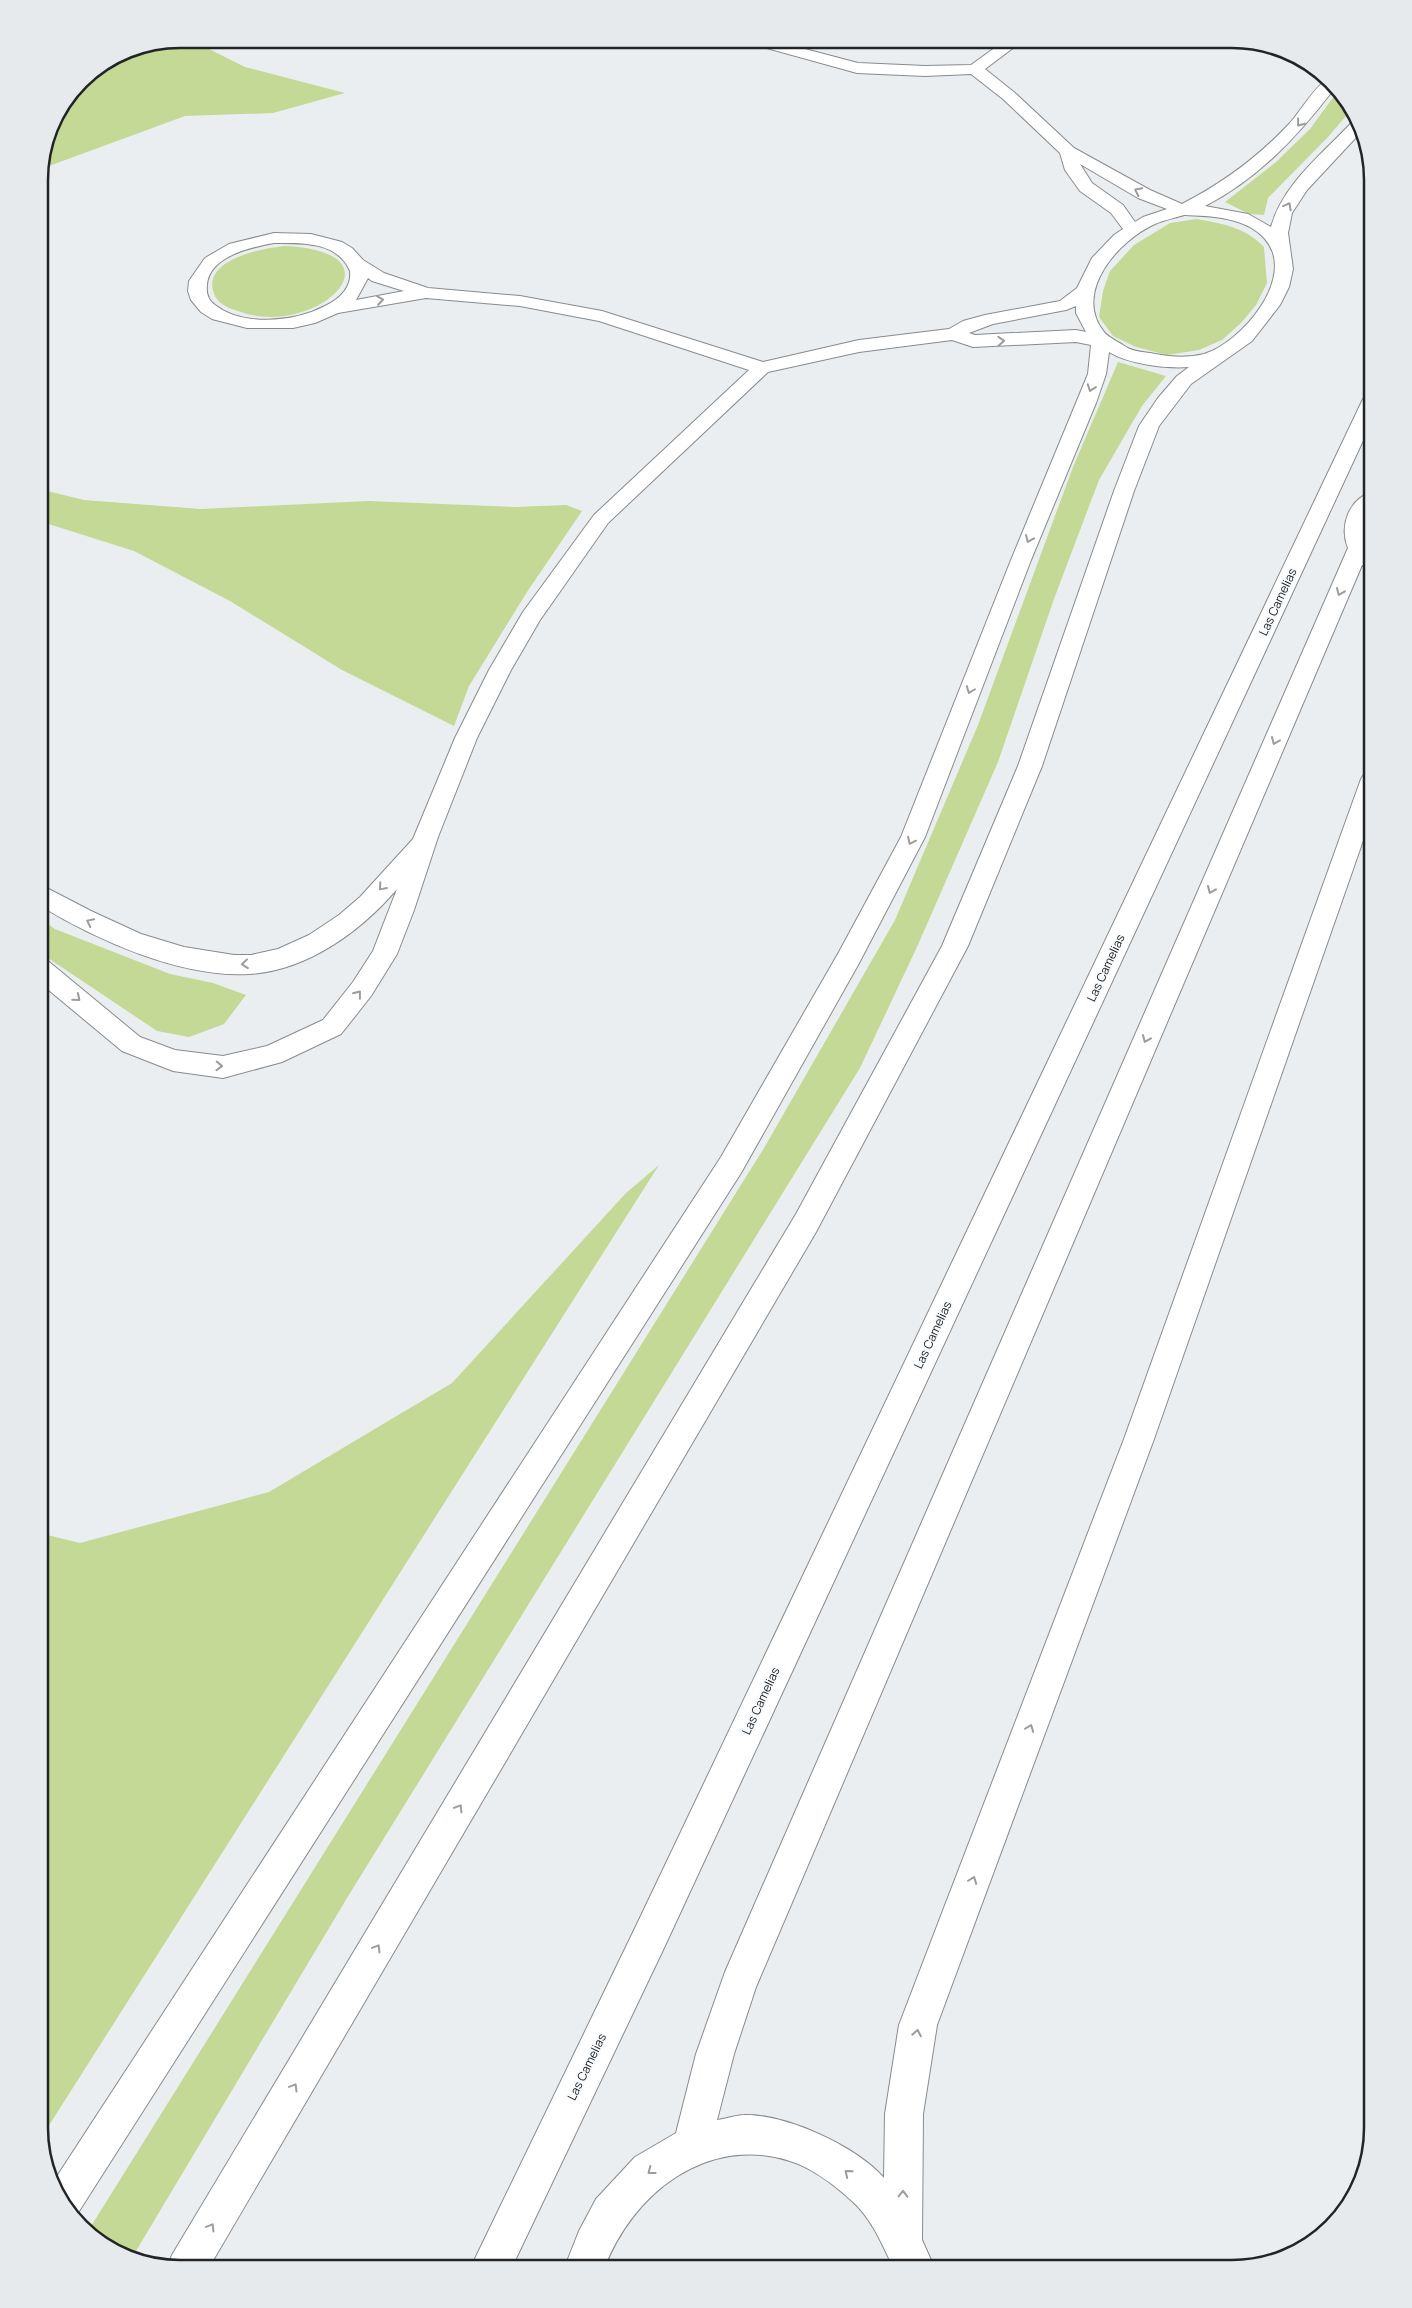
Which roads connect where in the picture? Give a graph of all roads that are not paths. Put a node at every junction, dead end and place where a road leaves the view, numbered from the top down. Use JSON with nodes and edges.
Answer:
{"nodes":[{"id":1,"x":783,"y":48,"type":"edge"},
{"id":2,"x":1004,"y":48,"type":"edge"},
{"id":3,"x":975,"y":69,"type":"junction"},
{"id":4,"x":1327,"y":87,"type":"edge"},
{"id":5,"x":1354,"y":129,"type":"edge"},
{"id":6,"x":1068,"y":151,"type":"junction"},
{"id":7,"x":1184,"y":210,"type":"junction"},
{"id":8,"x":1132,"y":230,"type":"junction"},
{"id":9,"x":1281,"y":254,"type":"junction"},
{"id":10,"x":357,"y":264,"type":"junction"},
{"id":11,"x":1086,"y":290,"type":"junction"},
{"id":12,"x":426,"y":293,"type":"junction"},
{"id":13,"x":332,"y":309,"type":"junction"},
{"id":14,"x":954,"y":334,"type":"junction"},
{"id":15,"x":1101,"y":341,"type":"junction"},
{"id":16,"x":1216,"y":356,"type":"junction"},
{"id":17,"x":762,"y":368,"type":"junction"},
{"id":18,"x":1364,"y":418,"type":"edge"},
{"id":19,"x":1364,"y":505,"type":"edge"},
{"id":20,"x":1364,"y":553,"type":"edge"},
{"id":21,"x":1364,"y":561,"type":"edge"},
{"id":22,"x":1364,"y":804,"type":"edge"},
{"id":23,"x":426,"y":837,"type":"junction"},
{"id":24,"x":48,"y":899,"type":"edge"},
{"id":25,"x":48,"y":975,"type":"edge"},
{"id":26,"x":692,"y":2145,"type":"junction"},
{"id":27,"x":67,"y":2196,"type":"edge"},
{"id":28,"x":908,"y":2256,"type":"edge"},
{"id":29,"x":191,"y":2260,"type":"edge"},
{"id":30,"x":494,"y":2260,"type":"edge"},
{"id":31,"x":587,"y":2260,"type":"edge"}],
"edges":[{"from":1,"to":3,"type":"street"},
{"from":2,"to":3,"type":"street"},
{"from":3,"to":6,"type":"street"},
{"from":4,"to":7,"type":"street","one_way":true},
{"from":9,"to":5,"type":"street","one_way":true},
{"from":7,"to":6,"type":"street","one_way":true},
{"from":6,"to":8,"type":"street"},
{"from":7,"to":8,"type":"street"},
{"from":7,"to":9,"type":"street"},
{"from":8,"to":11,"type":"street"},
{"from":9,"to":16,"type":"street"},
{"from":10,"to":12,"type":"street"},
{"from":10,"to":13,"type":"street"},
{"from":10,"to":13,"type":"street"},
{"from":11,"to":14,"type":"street"},
{"from":11,"to":15,"type":"street"},
{"from":13,"to":12,"type":"street","one_way":true},
{"from":12,"to":17,"type":"street"},
{"from":14,"to":15,"type":"street","one_way":true},
{"from":14,"to":17,"type":"street"},
{"from":15,"to":16,"type":"street"},
{"from":15,"to":27,"type":"street","one_way":true},
{"from":29,"to":16,"type":"street","one_way":true},
{"from":17,"to":23,"type":"street"},
{"from":18,"to":30,"type":"street","name":"Las Camelias"},
{"from":19,"to":20,"type":"street"},
{"from":21,"to":26,"type":"street","one_way":true},
{"from":28,"to":22,"type":"street","one_way":true},
{"from":23,"to":24,"type":"street","one_way":true},
{"from":25,"to":23,"type":"street","one_way":true},
{"from":28,"to":26,"type":"street","one_way":true},
{"from":26,"to":31,"type":"street","one_way":true}]}
